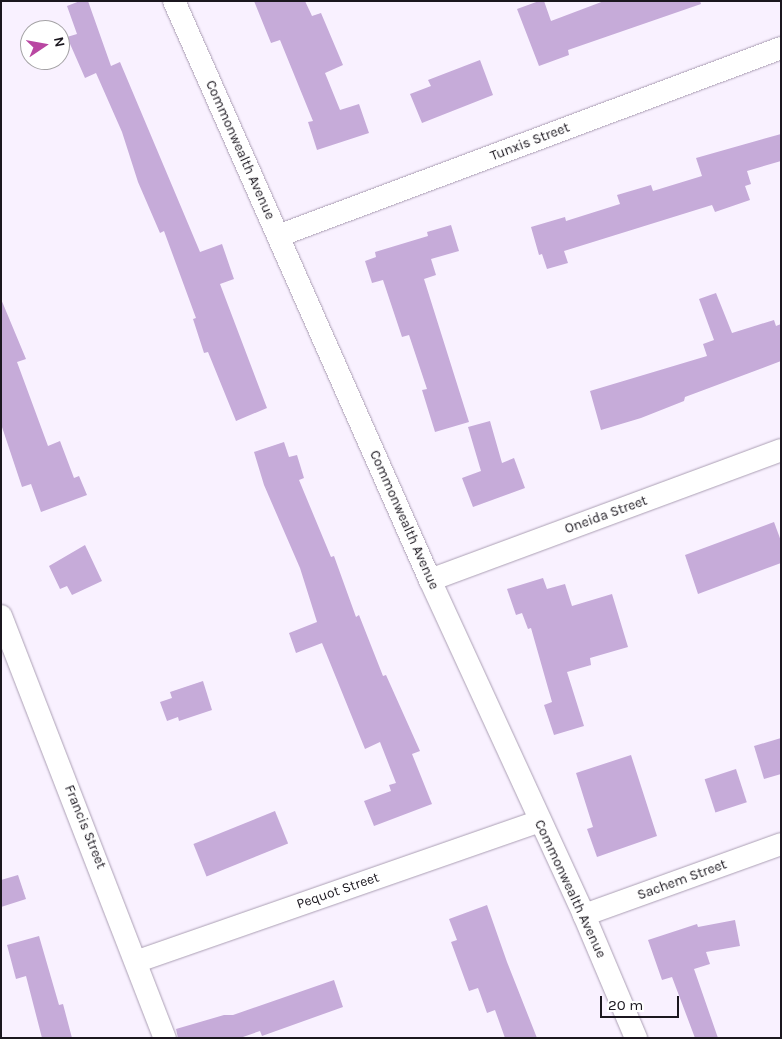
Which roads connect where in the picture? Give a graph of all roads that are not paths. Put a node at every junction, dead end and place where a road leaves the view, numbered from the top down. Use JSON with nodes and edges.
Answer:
{"nodes":[{"id":1,"x":174,"y":1,"type":"edge"},
{"id":2,"x":781,"y":48,"type":"edge"},
{"id":3,"x":278,"y":236,"type":"junction"},
{"id":4,"x":781,"y":450,"type":"edge"},
{"id":5,"x":430,"y":580,"type":"junction"},
{"id":6,"x":1,"y":616,"type":"edge"},
{"id":7,"x":539,"y":820,"type":"junction"},
{"id":8,"x":781,"y":844,"type":"edge"},
{"id":9,"x":584,"y":915,"type":"junction"},
{"id":10,"x":138,"y":962,"type":"junction"},
{"id":11,"x":165,"y":1038,"type":"edge"},
{"id":12,"x":636,"y":1038,"type":"edge"}],
"edges":[{"from":1,"to":3,"type":"street","name":"Commonwealth Avenue"},
{"from":2,"to":3,"type":"street","name":"Tunxis Street"},
{"from":3,"to":5,"type":"street","name":"Commonwealth Avenue"},
{"from":4,"to":5,"type":"street","name":"Oneida Street"},
{"from":5,"to":7,"type":"street","name":"Commonwealth Avenue"},
{"from":6,"to":10,"type":"street","name":"Francis Street"},
{"from":7,"to":9,"type":"street","name":"Commonwealth Avenue"},
{"from":7,"to":10,"type":"street","name":"Pequot Street"},
{"from":8,"to":9,"type":"street","name":"Sachem Street"},
{"from":9,"to":12,"type":"street","name":"Commonwealth Avenue"},
{"from":10,"to":11,"type":"street","name":"Francis Street"}]}
